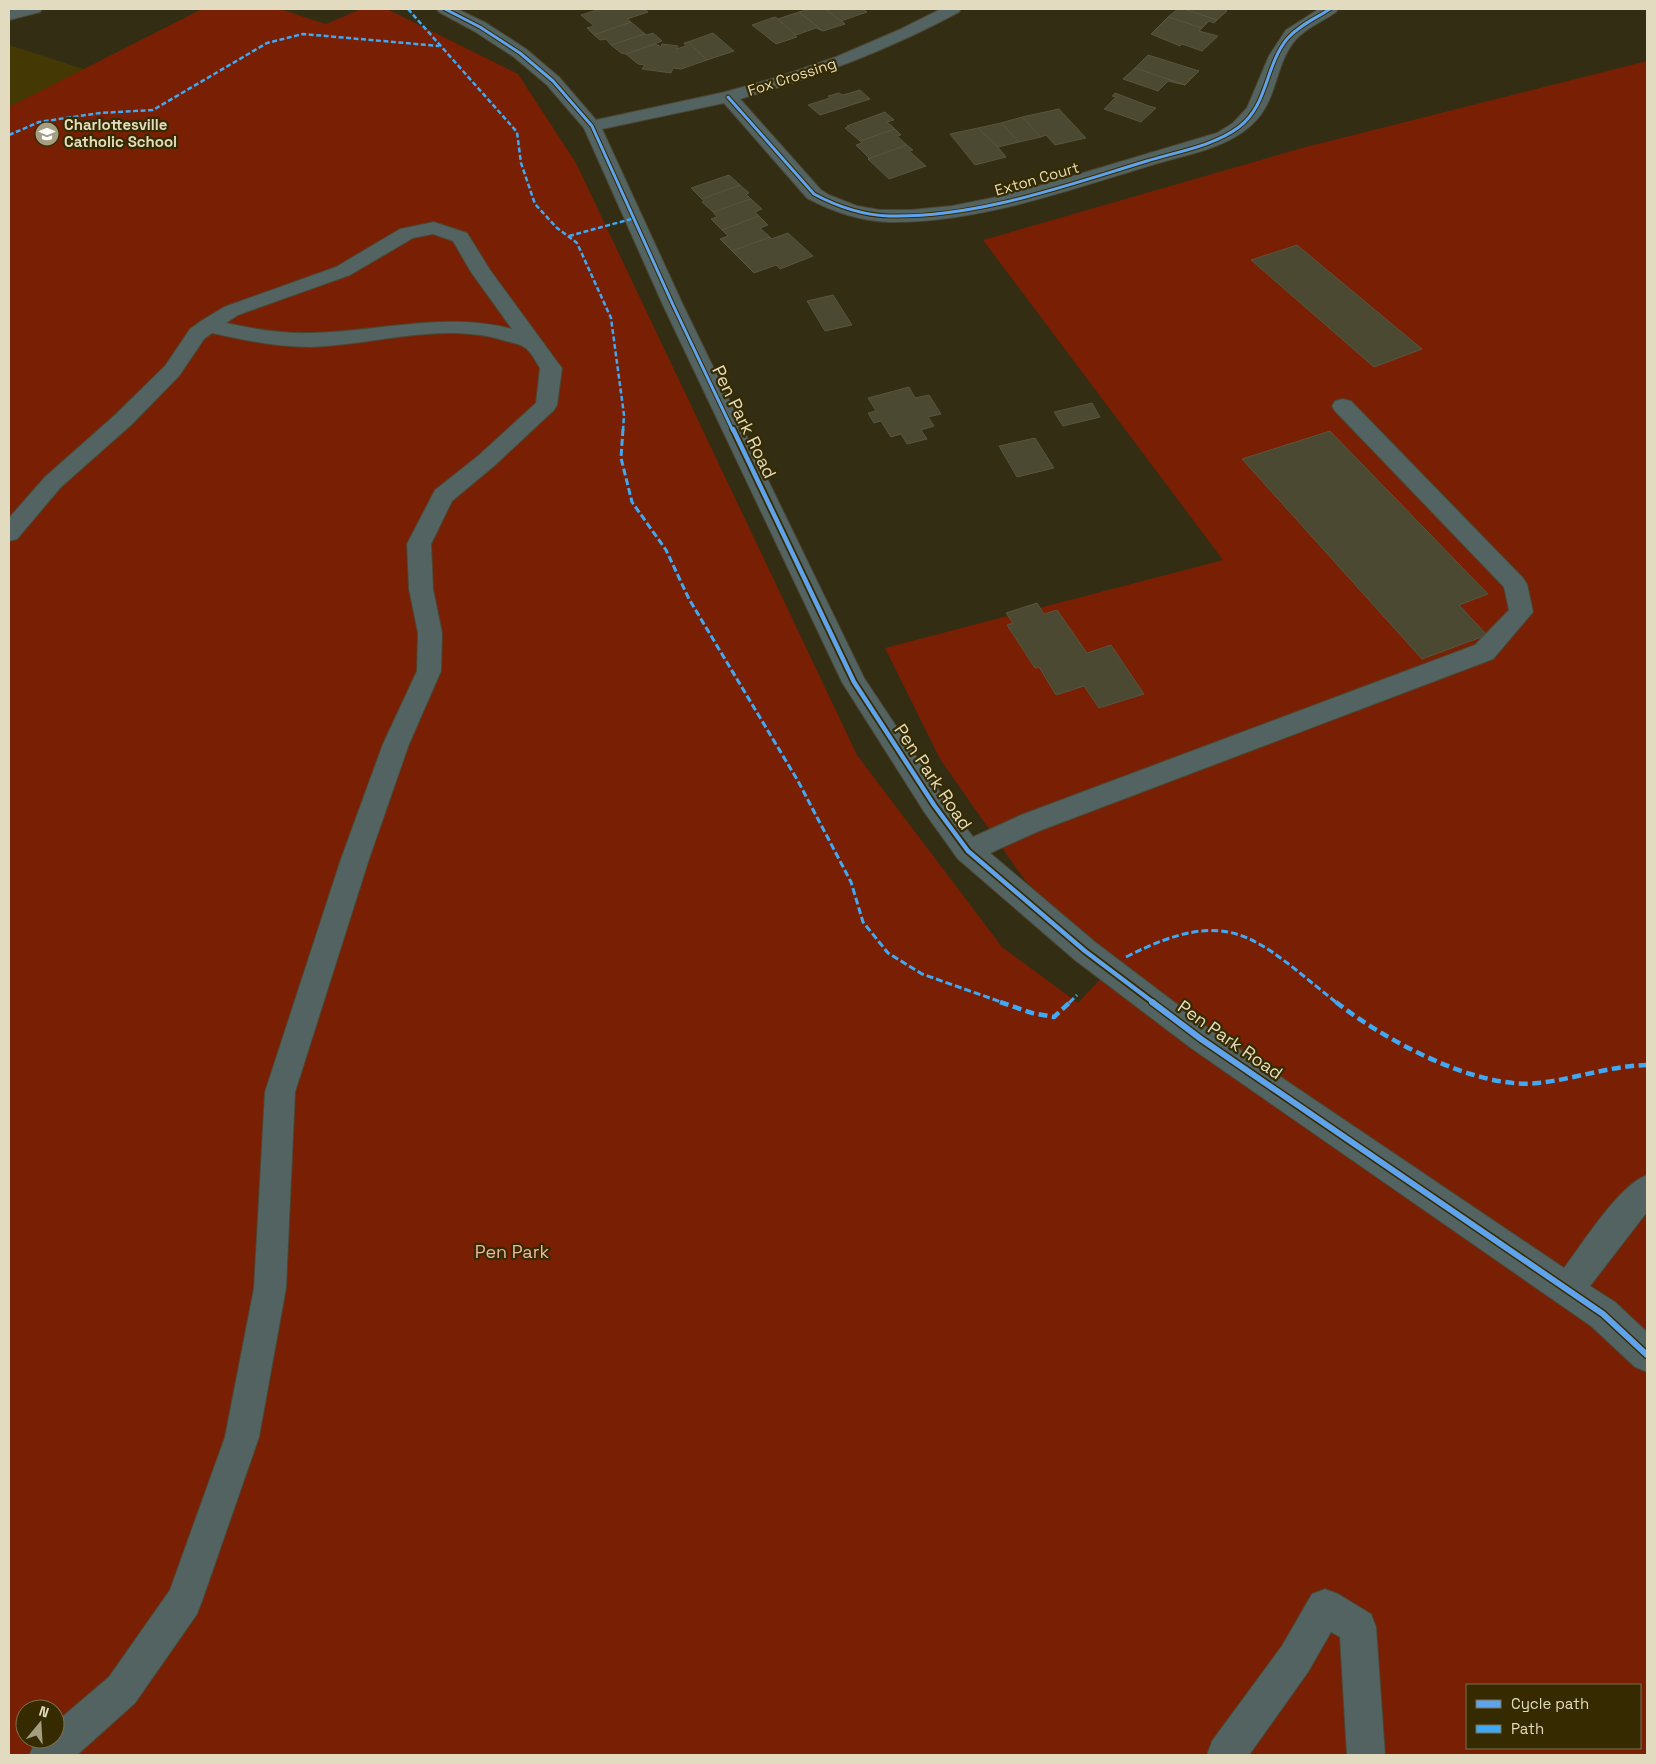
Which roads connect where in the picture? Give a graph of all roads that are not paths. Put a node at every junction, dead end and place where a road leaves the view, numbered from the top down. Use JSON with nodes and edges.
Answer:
{"nodes":[{"id":1,"x":34,"y":9,"type":"edge"},
{"id":2,"x":445,"y":9,"type":"edge"},
{"id":3,"x":953,"y":9,"type":"edge"},
{"id":4,"x":1330,"y":9,"type":"edge"},
{"id":5,"x":9,"y":15,"type":"edge"},
{"id":6,"x":728,"y":97,"type":"junction"},
{"id":7,"x":592,"y":126,"type":"junction"},
{"id":8,"x":208,"y":326,"type":"junction"},
{"id":9,"x":533,"y":343,"type":"junction"},
{"id":10,"x":1343,"y":406,"type":"dead end"},
{"id":11,"x":9,"y":533,"type":"edge"},
{"id":12,"x":968,"y":851,"type":"junction"},
{"id":13,"x":1647,"y":1190,"type":"edge"},
{"id":14,"x":1567,"y":1290,"type":"junction"},
{"id":15,"x":1647,"y":1355,"type":"edge"},
{"id":16,"x":48,"y":1755,"type":"edge"},
{"id":17,"x":1226,"y":1755,"type":"edge"},
{"id":18,"x":1366,"y":1755,"type":"edge"}],
"edges":[{"from":1,"to":5,"type":"street"},
{"from":2,"to":7,"type":"street","name":"Pen Park Road"},
{"from":3,"to":6,"type":"street","name":"Fox Crossing"},
{"from":4,"to":6,"type":"street","name":"Exton Court"},
{"from":6,"to":7,"type":"street","name":"Fox Crossing"},
{"from":7,"to":12,"type":"street","name":"Pen Park Road"},
{"from":8,"to":9,"type":"street"},
{"from":8,"to":9,"type":"street"},
{"from":8,"to":11,"type":"street"},
{"from":9,"to":16,"type":"street"},
{"from":10,"to":12,"type":"street"},
{"from":12,"to":14,"type":"street","name":"Pen Park Road"},
{"from":13,"to":14,"type":"street"},
{"from":14,"to":15,"type":"street","name":"Pen Park Road"},
{"from":17,"to":18,"type":"street"}]}
